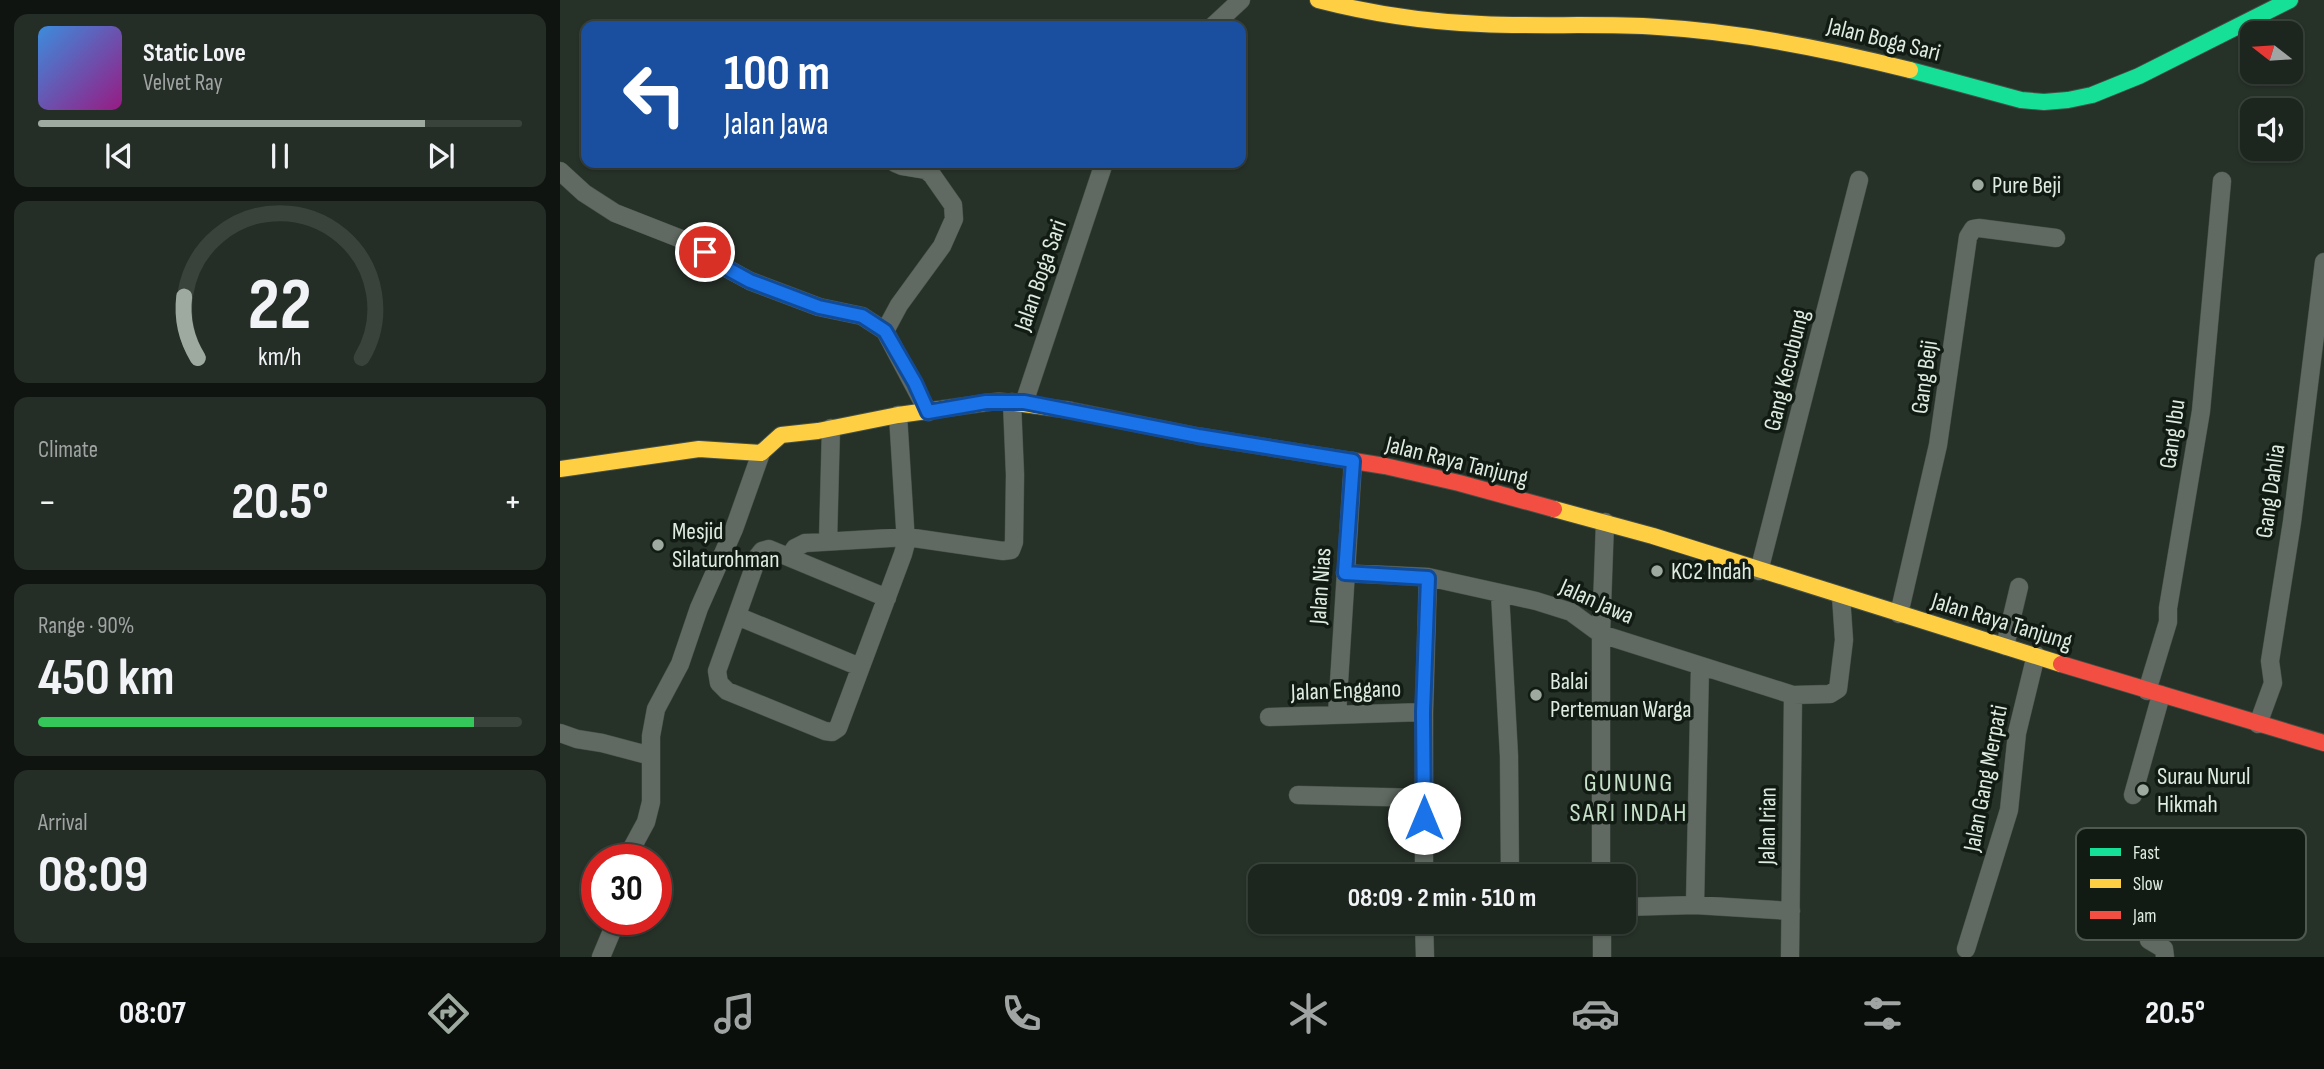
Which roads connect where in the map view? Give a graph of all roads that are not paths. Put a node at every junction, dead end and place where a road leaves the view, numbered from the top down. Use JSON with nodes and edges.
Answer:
{"nodes":[{"id":1,"x":1241,"y":0,"type":"edge"},
{"id":2,"x":1318,"y":0,"type":"edge"},
{"id":3,"x":2290,"y":0,"type":"edge"},
{"id":4,"x":1218,"y":21,"type":"edge"},
{"id":5,"x":914,"y":168,"type":"edge"},
{"id":6,"x":1102,"y":168,"type":"edge"},
{"id":7,"x":560,"y":171,"type":"edge"},
{"id":8,"x":1859,"y":180,"type":"dead end"},
{"id":9,"x":2222,"y":181,"type":"dead end"},
{"id":10,"x":2056,"y":238,"type":"dead end"},
{"id":11,"x":2324,"y":262,"type":"edge"},
{"id":12,"x":885,"y":331,"type":"junction"},
{"id":13,"x":1018,"y":402,"type":"junction"},
{"id":14,"x":928,"y":412,"type":"junction"},
{"id":15,"x":898,"y":415,"type":"junction"},
{"id":16,"x":831,"y":428,"type":"junction"},
{"id":17,"x":761,"y":453,"type":"junction"},
{"id":18,"x":1353,"y":461,"type":"junction"},
{"id":19,"x":560,"y":469,"type":"edge"},
{"id":20,"x":1605,"y":522,"type":"junction"},
{"id":21,"x":907,"y":537,"type":"junction"},
{"id":22,"x":828,"y":541,"type":"junction"},
{"id":23,"x":789,"y":557,"type":"junction"},
{"id":24,"x":1759,"y":571,"type":"junction"},
{"id":25,"x":1345,"y":573,"type":"junction"},
{"id":26,"x":1428,"y":578,"type":"junction"},
{"id":27,"x":2020,"y":587,"type":"dead end"},
{"id":28,"x":1500,"y":593,"type":"junction"},
{"id":29,"x":1841,"y":596,"type":"junction"},
{"id":30,"x":887,"y":598,"type":"junction"},
{"id":31,"x":1899,"y":614,"type":"junction"},
{"id":32,"x":737,"y":616,"type":"junction"},
{"id":33,"x":1601,"y":634,"type":"junction"},
{"id":34,"x":2005,"y":646,"type":"junction"},
{"id":35,"x":2036,"y":654,"type":"junction"},
{"id":36,"x":1699,"y":666,"type":"junction"},
{"id":37,"x":860,"y":667,"type":"junction"},
{"id":38,"x":2154,"y":693,"type":"junction"},
{"id":39,"x":1793,"y":695,"type":"junction"},
{"id":40,"x":1423,"y":712,"type":"junction"},
{"id":41,"x":1337,"y":714,"type":"junction"},
{"id":42,"x":1269,"y":717,"type":"dead end"},
{"id":43,"x":2258,"y":724,"type":"junction"},
{"id":44,"x":560,"y":733,"type":"edge"},
{"id":45,"x":2324,"y":743,"type":"edge"},
{"id":46,"x":651,"y":756,"type":"junction"},
{"id":47,"x":1298,"y":795,"type":"dead end"},
{"id":48,"x":2133,"y":795,"type":"dead end"},
{"id":49,"x":1424,"y":798,"type":"junction"},
{"id":50,"x":633,"y":844,"type":"edge"},
{"id":51,"x":1424,"y":864,"type":"edge"},
{"id":52,"x":1510,"y":864,"type":"edge"},
{"id":53,"x":1601,"y":864,"type":"edge"},
{"id":54,"x":1695,"y":905,"type":"junction"},
{"id":55,"x":1636,"y":907,"type":"edge"},
{"id":56,"x":1791,"y":911,"type":"junction"},
{"id":57,"x":1424,"y":934,"type":"edge"},
{"id":58,"x":1602,"y":934,"type":"edge"},
{"id":59,"x":610,"y":935,"type":"edge"},
{"id":60,"x":2149,"y":940,"type":"edge"},
{"id":61,"x":1966,"y":949,"type":"dead end"},
{"id":62,"x":601,"y":957,"type":"edge"},
{"id":63,"x":1424,"y":957,"type":"edge"},
{"id":64,"x":1602,"y":957,"type":"edge"},
{"id":65,"x":1790,"y":957,"type":"edge"},
{"id":66,"x":2165,"y":957,"type":"edge"}],
"edges":[{"from":1,"to":4,"type":"street"},
{"from":2,"to":3,"type":"main road","name":"Jalan Boga Sari"},
{"from":5,"to":12,"type":"street"},
{"from":6,"to":13,"type":"street","name":"Jalan Boga Sari"},
{"from":7,"to":12,"type":"street"},
{"from":8,"to":24,"type":"street","name":"Gang Kecubung"},
{"from":9,"to":38,"type":"street","name":"Gang Ibu"},
{"from":10,"to":31,"type":"street","name":"Gang Beji"},
{"from":11,"to":43,"type":"street","name":"Gang Dahlia"},
{"from":12,"to":14,"type":"street"},
{"from":13,"to":14,"type":"main road","name":"Jalan Raya Tanjung"},
{"from":13,"to":18,"type":"main road","name":"Jalan Raya Tanjung"},
{"from":13,"to":21,"type":"street"},
{"from":14,"to":15,"type":"main road","name":"Jalan Raya Tanjung"},
{"from":15,"to":16,"type":"main road","name":"Jalan Raya Tanjung"},
{"from":15,"to":21,"type":"street"},
{"from":16,"to":17,"type":"main road","name":"Jalan Raya Tanjung"},
{"from":16,"to":22,"type":"street"},
{"from":17,"to":19,"type":"main road"},
{"from":17,"to":46,"type":"street"},
{"from":18,"to":20,"type":"main road","name":"Jalan Raya Tanjung"},
{"from":18,"to":25,"type":"street","name":"Jalan Nias"},
{"from":20,"to":24,"type":"main road","name":"Jalan Raya Tanjung"},
{"from":20,"to":33,"type":"street"},
{"from":21,"to":22,"type":"street"},
{"from":21,"to":30,"type":"street"},
{"from":22,"to":23,"type":"street"},
{"from":23,"to":30,"type":"street"},
{"from":23,"to":32,"type":"street"},
{"from":24,"to":29,"type":"main road","name":"Jalan Raya Tanjung"},
{"from":25,"to":26,"type":"street","name":"Jalan Jawa"},
{"from":25,"to":41,"type":"street","name":"Jalan Nias"},
{"from":26,"to":28,"type":"street","name":"Jalan Jawa"},
{"from":26,"to":40,"type":"street"},
{"from":27,"to":34,"type":"street"},
{"from":28,"to":33,"type":"street","name":"Jalan Jawa"},
{"from":28,"to":52,"type":"street"},
{"from":29,"to":31,"type":"main road","name":"Jalan Raya Tanjung"},
{"from":29,"to":39,"type":"street","name":"Jalan Jawa"},
{"from":30,"to":37,"type":"street"},
{"from":31,"to":34,"type":"main road","name":"Jalan Raya Tanjung"},
{"from":32,"to":37,"type":"street"},
{"from":32,"to":37,"type":"street"},
{"from":33,"to":36,"type":"street","name":"Jalan Jawa"},
{"from":33,"to":53,"type":"street"},
{"from":34,"to":35,"type":"main road","name":"Jalan Raya Tanjung"},
{"from":35,"to":38,"type":"main road","name":"Jalan Raya Tanjung"},
{"from":35,"to":61,"type":"street","name":"Jalan Gang Merpati"},
{"from":36,"to":39,"type":"street","name":"Jalan Jawa"},
{"from":36,"to":54,"type":"street"},
{"from":38,"to":43,"type":"main road","name":"Jalan Raya Tanjung"},
{"from":38,"to":48,"type":"street","name":"Gang Ibu"},
{"from":39,"to":56,"type":"street","name":"Jalan Irian"},
{"from":40,"to":41,"type":"street","name":"Jalan Enggano"},
{"from":40,"to":49,"type":"street"},
{"from":41,"to":42,"type":"street","name":"Jalan Enggano"},
{"from":43,"to":45,"type":"main road","name":"Jalan Raya Tanjung"},
{"from":44,"to":46,"type":"street"},
{"from":46,"to":50,"type":"street"},
{"from":47,"to":49,"type":"street"},
{"from":49,"to":51,"type":"street"},
{"from":54,"to":55,"type":"street"},
{"from":54,"to":56,"type":"street"},
{"from":56,"to":65,"type":"street","name":"Jalan Irian"},
{"from":57,"to":63,"type":"street"},
{"from":58,"to":64,"type":"street"},
{"from":59,"to":62,"type":"street"},
{"from":60,"to":66,"type":"street"}]}
